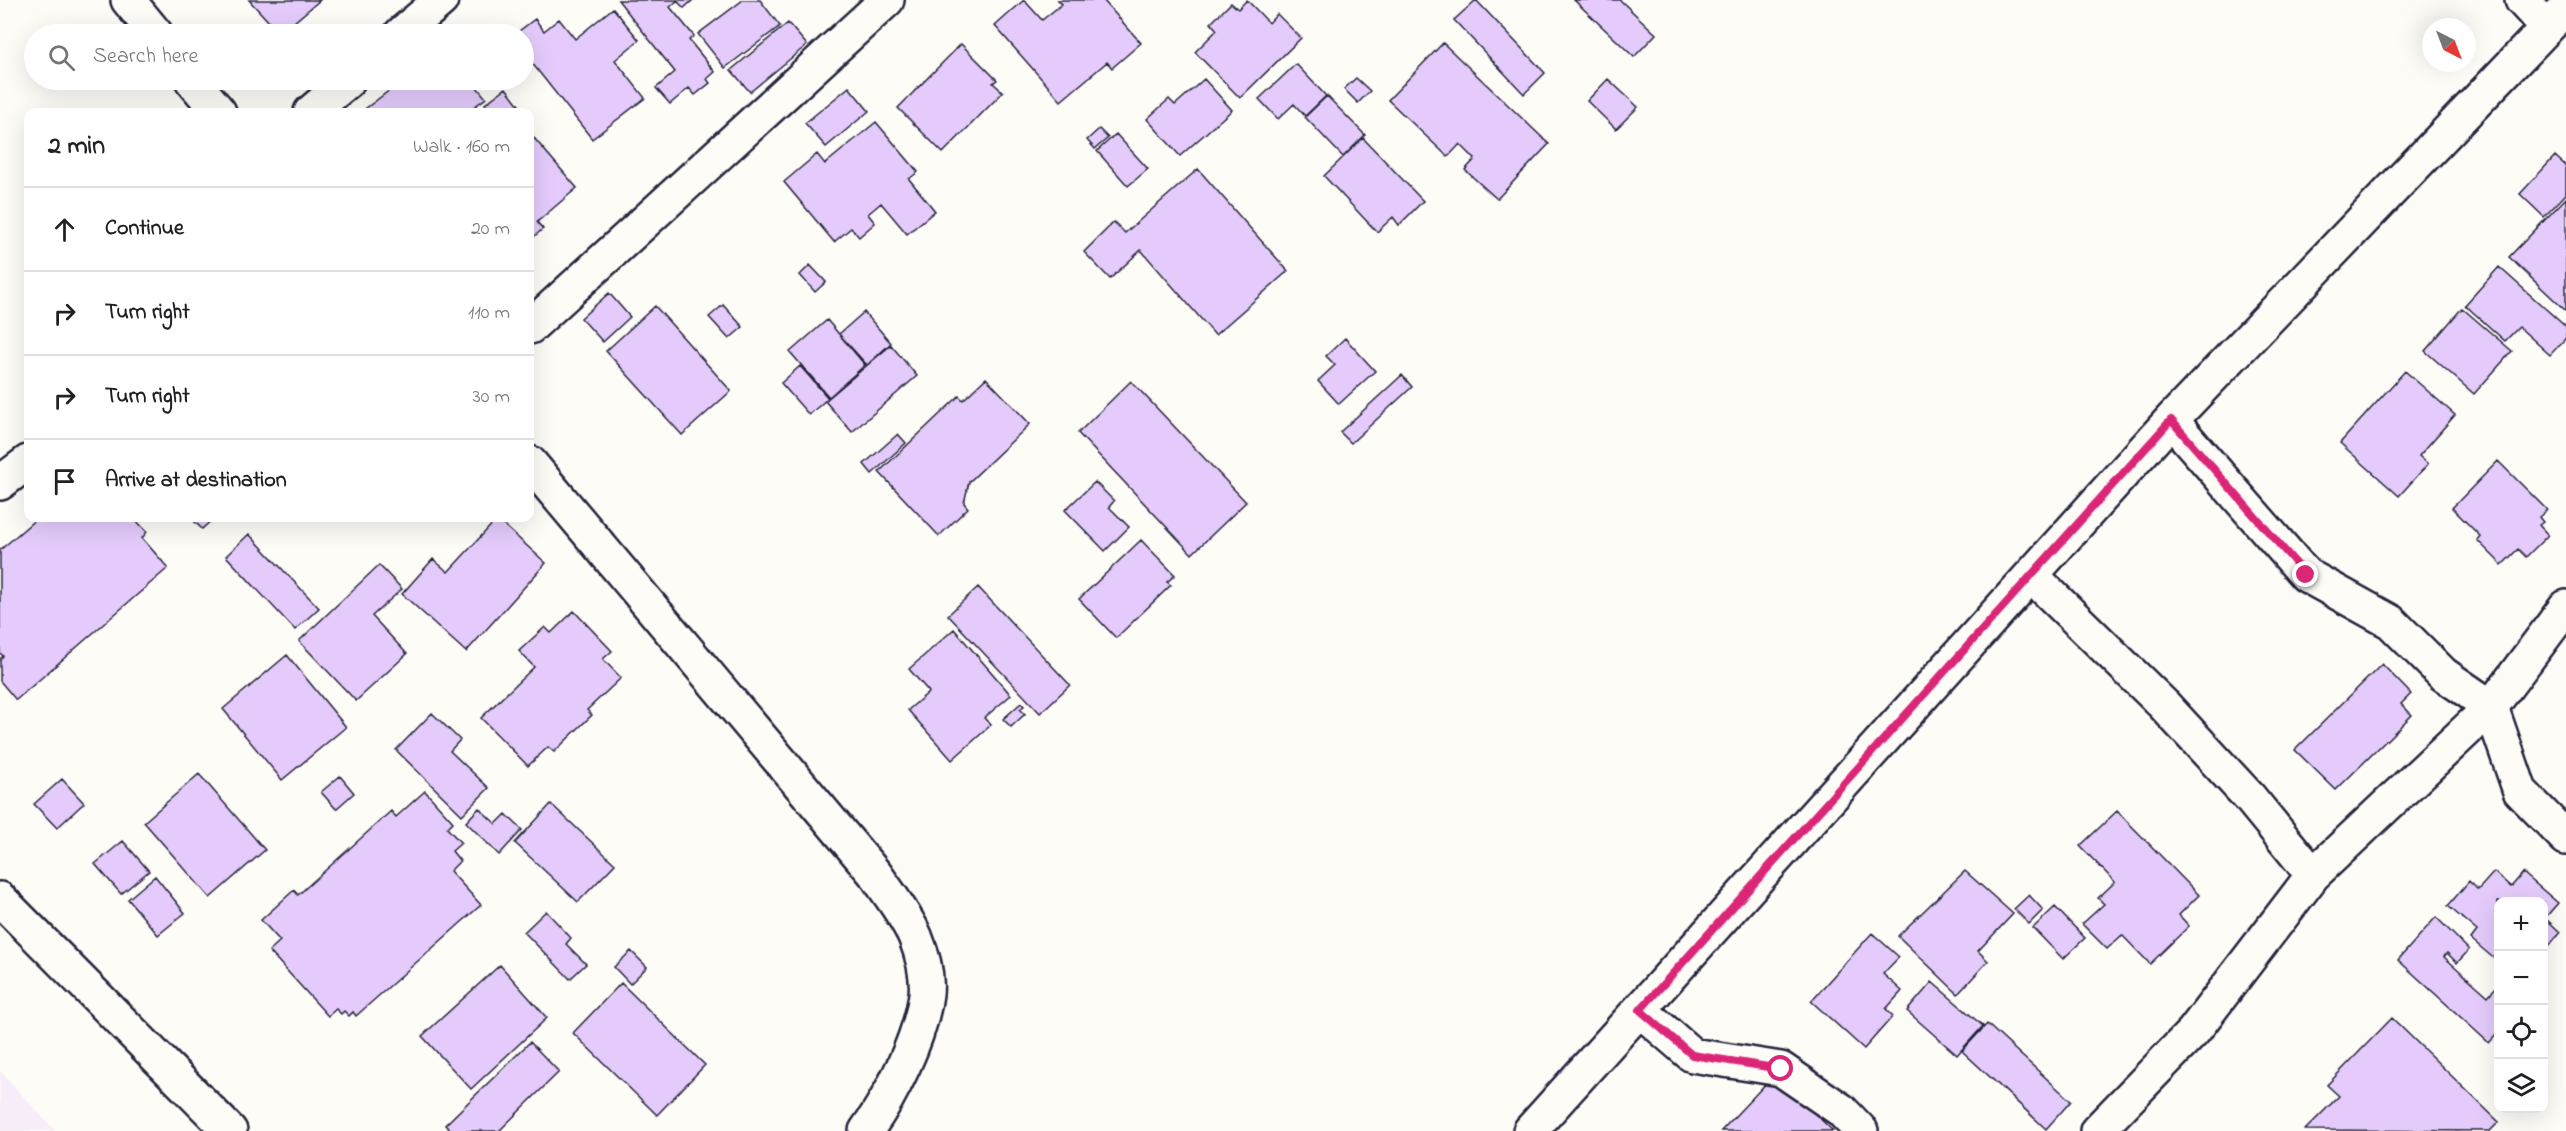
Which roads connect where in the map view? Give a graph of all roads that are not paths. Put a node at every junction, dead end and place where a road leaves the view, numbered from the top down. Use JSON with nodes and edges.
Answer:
{"nodes":[{"id":1,"x":128,"y":0,"type":"edge"},
{"id":2,"x":441,"y":0,"type":"edge"},
{"id":3,"x":886,"y":0,"type":"edge"},
{"id":4,"x":2522,"y":0,"type":"edge"},
{"id":5,"x":2557,"y":17,"type":"edge"},
{"id":6,"x":148,"y":24,"type":"edge"},
{"id":7,"x":413,"y":24,"type":"edge"},
{"id":8,"x":200,"y":90,"type":"edge"},
{"id":9,"x":338,"y":90,"type":"edge"},
{"id":10,"x":216,"y":108,"type":"edge"},
{"id":11,"x":316,"y":108,"type":"edge"},
{"id":12,"x":534,"y":323,"type":"edge"},
{"id":13,"x":2171,"y":420,"type":"junction"},
{"id":14,"x":24,"y":465,"type":"edge"},
{"id":15,"x":534,"y":468,"type":"edge"},
{"id":16,"x":0,"y":483,"type":"edge"},
{"id":17,"x":2031,"y":575,"type":"junction"},
{"id":18,"x":2566,"y":607,"type":"edge"},
{"id":19,"x":2491,"y":707,"type":"junction"},
{"id":20,"x":2566,"y":838,"type":"edge"},
{"id":21,"x":2313,"y":875,"type":"junction"},
{"id":22,"x":0,"y":899,"type":"edge"},
{"id":23,"x":1640,"y":1010,"type":"junction"},
{"id":24,"x":231,"y":1131,"type":"edge"},
{"id":25,"x":866,"y":1131,"type":"edge"},
{"id":26,"x":1530,"y":1131,"type":"edge"},
{"id":27,"x":1861,"y":1131,"type":"edge"},
{"id":28,"x":2097,"y":1131,"type":"edge"}],
"edges":[{"from":1,"to":6,"type":"street"},
{"from":2,"to":7,"type":"street"},
{"from":3,"to":12,"type":"street"},
{"from":4,"to":5,"type":"street"},
{"from":5,"to":13,"type":"street"},
{"from":8,"to":10,"type":"street"},
{"from":9,"to":11,"type":"street"},
{"from":13,"to":17,"type":"street"},
{"from":13,"to":19,"type":"street"},
{"from":14,"to":16,"type":"street"},
{"from":15,"to":25,"type":"street"},
{"from":17,"to":21,"type":"street"},
{"from":17,"to":23,"type":"street"},
{"from":18,"to":19,"type":"street"},
{"from":19,"to":20,"type":"street"},
{"from":19,"to":21,"type":"street"},
{"from":21,"to":28,"type":"street"},
{"from":22,"to":24,"type":"street"},
{"from":23,"to":26,"type":"street"},
{"from":23,"to":27,"type":"street"}]}
